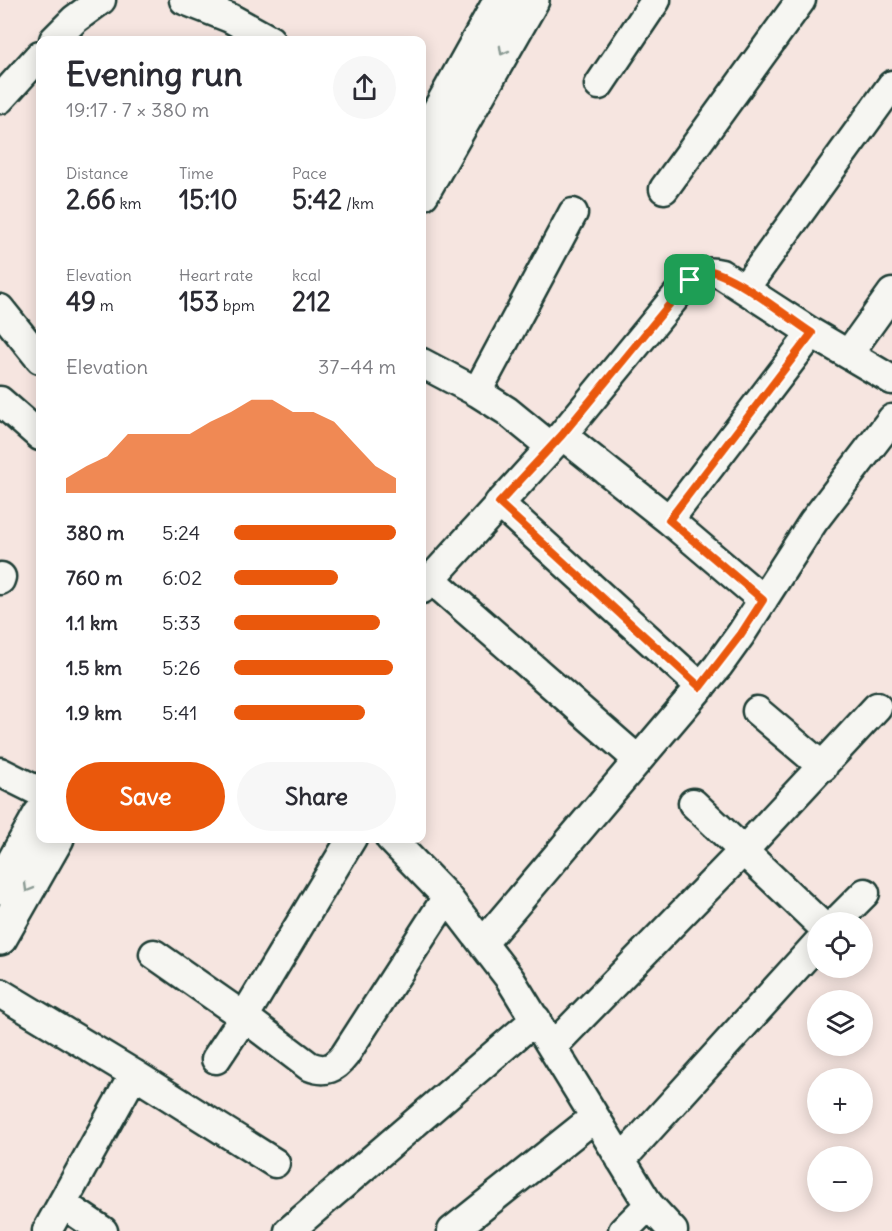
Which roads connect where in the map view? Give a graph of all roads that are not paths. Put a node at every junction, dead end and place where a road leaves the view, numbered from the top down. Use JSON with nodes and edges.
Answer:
{"nodes":[{"id":1,"x":101,"y":0,"type":"edge"},
{"id":2,"x":184,"y":0,"type":"edge"},
{"id":3,"x":501,"y":0,"type":"edge"},
{"id":4,"x":532,"y":0,"type":"edge"},
{"id":5,"x":656,"y":0,"type":"edge"},
{"id":6,"x":801,"y":0,"type":"edge"},
{"id":7,"x":58,"y":36,"type":"edge"},
{"id":8,"x":263,"y":36,"type":"edge"},
{"id":9,"x":36,"y":59,"type":"edge"},
{"id":10,"x":598,"y":85,"type":"dead end"},
{"id":11,"x":892,"y":85,"type":"edge"},
{"id":12,"x":0,"y":99,"type":"edge"},
{"id":13,"x":426,"y":131,"type":"edge"},
{"id":14,"x":426,"y":186,"type":"edge"},
{"id":15,"x":664,"y":189,"type":"dead end"},
{"id":16,"x":573,"y":213,"type":"dead end"},
{"id":17,"x":745,"y":288,"type":"junction"},
{"id":18,"x":892,"y":293,"type":"edge"},
{"id":19,"x":0,"y":309,"type":"edge"},
{"id":20,"x":812,"y":333,"type":"junction"},
{"id":21,"x":849,"y":353,"type":"junction"},
{"id":22,"x":36,"y":355,"type":"edge"},
{"id":23,"x":426,"y":365,"type":"edge"},
{"id":24,"x":892,"y":380,"type":"edge"},
{"id":25,"x":477,"y":392,"type":"junction"},
{"id":26,"x":0,"y":401,"type":"edge"},
{"id":27,"x":892,"y":419,"type":"edge"},
{"id":28,"x":36,"y":432,"type":"edge"},
{"id":29,"x":557,"y":441,"type":"junction"},
{"id":30,"x":499,"y":503,"type":"junction"},
{"id":31,"x":669,"y":520,"type":"junction"},
{"id":32,"x":426,"y":584,"type":"edge"},
{"id":33,"x":763,"y":600,"type":"junction"},
{"id":34,"x":700,"y":687,"type":"junction"},
{"id":35,"x":877,"y":707,"type":"dead end"},
{"id":36,"x":757,"y":711,"type":"dead end"},
{"id":37,"x":638,"y":760,"type":"junction"},
{"id":38,"x":823,"y":767,"type":"junction"},
{"id":39,"x":0,"y":772,"type":"edge"},
{"id":40,"x":36,"y":790,"type":"edge"},
{"id":41,"x":693,"y":803,"type":"dead end"},
{"id":42,"x":36,"y":821,"type":"edge"},
{"id":43,"x":54,"y":843,"type":"edge"},
{"id":44,"x":349,"y":843,"type":"edge"},
{"id":45,"x":395,"y":843,"type":"edge"},
{"id":46,"x":744,"y":850,"type":"junction"},
{"id":47,"x":0,"y":887,"type":"edge"},
{"id":48,"x":865,"y":892,"type":"dead end"},
{"id":49,"x":447,"y":897,"type":"junction"},
{"id":50,"x":808,"y":912,"type":"edge"},
{"id":51,"x":846,"y":912,"type":"edge"},
{"id":52,"x":0,"y":938,"type":"edge"},
{"id":53,"x":483,"y":943,"type":"junction"},
{"id":54,"x":153,"y":954,"type":"dead end"},
{"id":55,"x":807,"y":955,"type":"edge"},
{"id":56,"x":0,"y":993,"type":"edge"},
{"id":57,"x":244,"y":1017,"type":"junction"},
{"id":58,"x":536,"y":1019,"type":"junction"},
{"id":59,"x":552,"y":1047,"type":"junction"},
{"id":60,"x":216,"y":1059,"type":"dead end"},
{"id":61,"x":134,"y":1074,"type":"junction"},
{"id":62,"x":595,"y":1117,"type":"junction"},
{"id":63,"x":621,"y":1160,"type":"junction"},
{"id":64,"x":275,"y":1163,"type":"dead end"},
{"id":65,"x":63,"y":1204,"type":"junction"},
{"id":66,"x":649,"y":1205,"type":"junction"},
{"id":67,"x":47,"y":1231,"type":"edge"},
{"id":68,"x":104,"y":1231,"type":"edge"},
{"id":69,"x":289,"y":1231,"type":"edge"},
{"id":70,"x":452,"y":1231,"type":"edge"},
{"id":71,"x":623,"y":1231,"type":"edge"},
{"id":72,"x":673,"y":1231,"type":"edge"}],
"edges":[{"from":1,"to":7,"type":"street"},
{"from":2,"to":8,"type":"street"},
{"from":3,"to":13,"type":"main road"},
{"from":4,"to":14,"type":"main road","one_way":true},
{"from":5,"to":10,"type":"street"},
{"from":6,"to":15,"type":"street"},
{"from":9,"to":12,"type":"street"},
{"from":11,"to":17,"type":"street"},
{"from":16,"to":25,"type":"street"},
{"from":17,"to":20,"type":"street"},
{"from":17,"to":29,"type":"street"},
{"from":18,"to":21,"type":"street"},
{"from":19,"to":22,"type":"street"},
{"from":20,"to":21,"type":"street"},
{"from":20,"to":31,"type":"street"},
{"from":21,"to":24,"type":"street"},
{"from":23,"to":25,"type":"street"},
{"from":25,"to":29,"type":"street"},
{"from":26,"to":28,"type":"street"},
{"from":27,"to":33,"type":"street"},
{"from":29,"to":30,"type":"street"},
{"from":29,"to":31,"type":"street"},
{"from":30,"to":32,"type":"street"},
{"from":30,"to":34,"type":"street"},
{"from":31,"to":33,"type":"street"},
{"from":32,"to":37,"type":"street"},
{"from":33,"to":34,"type":"street"},
{"from":34,"to":37,"type":"street"},
{"from":35,"to":38,"type":"street"},
{"from":36,"to":38,"type":"street"},
{"from":37,"to":53,"type":"street"},
{"from":38,"to":46,"type":"street"},
{"from":39,"to":40,"type":"street"},
{"from":41,"to":46,"type":"street"},
{"from":42,"to":47,"type":"main road"},
{"from":43,"to":52,"type":"main road","one_way":true},
{"from":44,"to":57,"type":"street"},
{"from":45,"to":49,"type":"street"},
{"from":46,"to":50,"type":"street"},
{"from":46,"to":59,"type":"street"},
{"from":48,"to":51,"type":"street"},
{"from":49,"to":53,"type":"street"},
{"from":49,"to":57,"type":"street"},
{"from":53,"to":58,"type":"street"},
{"from":54,"to":57,"type":"street"},
{"from":55,"to":63,"type":"street"},
{"from":56,"to":61,"type":"street"},
{"from":57,"to":60,"type":"street"},
{"from":58,"to":59,"type":"street"},
{"from":58,"to":69,"type":"street"},
{"from":59,"to":62,"type":"street"},
{"from":61,"to":64,"type":"street"},
{"from":61,"to":65,"type":"street"},
{"from":62,"to":63,"type":"street"},
{"from":62,"to":70,"type":"street"},
{"from":63,"to":66,"type":"street"},
{"from":65,"to":67,"type":"street"},
{"from":65,"to":68,"type":"street"},
{"from":66,"to":71,"type":"street"},
{"from":66,"to":72,"type":"street"}]}
